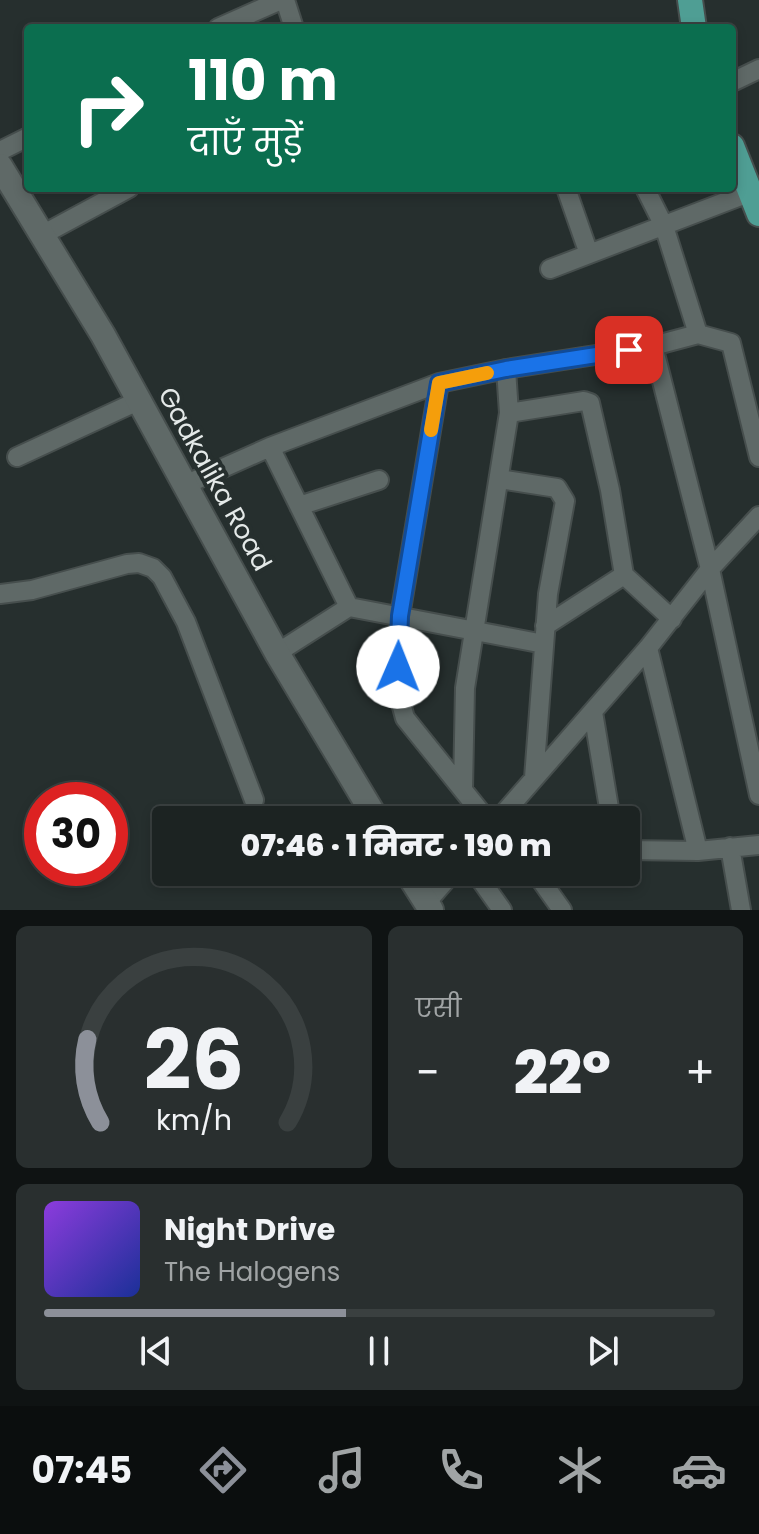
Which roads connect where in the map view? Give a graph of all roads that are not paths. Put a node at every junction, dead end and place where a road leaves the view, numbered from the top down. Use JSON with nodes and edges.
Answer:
{"nodes":[{"id":1,"x":283,"y":0,"type":"edge"},
{"id":2,"x":690,"y":0,"type":"edge"},
{"id":3,"x":227,"y":24,"type":"edge"},
{"id":4,"x":292,"y":24,"type":"edge"},
{"id":5,"x":693,"y":24,"type":"edge"},
{"id":6,"x":759,"y":69,"type":"edge"},
{"id":7,"x":736,"y":80,"type":"edge"},
{"id":8,"x":24,"y":139,"type":"edge"},
{"id":9,"x":0,"y":151,"type":"edge"},
{"id":10,"x":736,"y":156,"type":"edge"},
{"id":11,"x":0,"y":166,"type":"edge"},
{"id":12,"x":117,"y":192,"type":"edge"},
{"id":13,"x":567,"y":192,"type":"edge"},
{"id":14,"x":647,"y":192,"type":"edge"},
{"id":15,"x":7,"y":193,"type":"edge"},
{"id":16,"x":755,"y":203,"type":"edge"},
{"id":17,"x":664,"y":226,"type":"junction"},
{"id":18,"x":42,"y":235,"type":"junction"},
{"id":19,"x":589,"y":254,"type":"junction"},
{"id":20,"x":550,"y":269,"type":"dead end"},
{"id":21,"x":698,"y":334,"type":"junction"},
{"id":22,"x":653,"y":346,"type":"junction"},
{"id":23,"x":506,"y":369,"type":"junction"},
{"id":24,"x":439,"y":383,"type":"junction"},
{"id":25,"x":140,"y":400,"type":"junction"},
{"id":26,"x":509,"y":413,"type":"junction"},
{"id":27,"x":270,"y":447,"type":"junction"},
{"id":28,"x":17,"y":457,"type":"dead end"},
{"id":29,"x":759,"y":457,"type":"edge"},
{"id":30,"x":499,"y":479,"type":"junction"},
{"id":31,"x":379,"y":480,"type":"dead end"},
{"id":32,"x":187,"y":484,"type":"junction"},
{"id":33,"x":299,"y":506,"type":"junction"},
{"id":34,"x":759,"y":516,"type":"edge"},
{"id":35,"x":710,"y":569,"type":"junction"},
{"id":36,"x":624,"y":575,"type":"junction"},
{"id":37,"x":0,"y":594,"type":"edge"},
{"id":38,"x":349,"y":607,"type":"junction"},
{"id":39,"x":400,"y":616,"type":"junction"},
{"id":40,"x":672,"y":619,"type":"junction"},
{"id":41,"x":476,"y":630,"type":"junction"},
{"id":42,"x":545,"y":635,"type":"junction"},
{"id":43,"x":648,"y":648,"type":"junction"},
{"id":44,"x":277,"y":653,"type":"junction"},
{"id":45,"x":593,"y":712,"type":"junction"},
{"id":46,"x":534,"y":778,"type":"junction"},
{"id":47,"x":463,"y":789,"type":"junction"},
{"id":48,"x":759,"y":795,"type":"edge"},
{"id":49,"x":254,"y":800,"type":"dead end"},
{"id":50,"x":369,"y":806,"type":"edge"},
{"id":51,"x":476,"y":806,"type":"edge"},
{"id":52,"x":510,"y":806,"type":"edge"},
{"id":53,"x":609,"y":806,"type":"edge"},
{"id":54,"x":759,"y":845,"type":"edge"},
{"id":55,"x":730,"y":847,"type":"junction"},
{"id":56,"x":640,"y":850,"type":"edge"},
{"id":57,"x":698,"y":851,"type":"junction"},
{"id":58,"x":416,"y":886,"type":"edge"},
{"id":59,"x":443,"y":886,"type":"edge"},
{"id":60,"x":485,"y":886,"type":"edge"},
{"id":61,"x":545,"y":886,"type":"edge"},
{"id":62,"x":428,"y":906,"type":"edge"},
{"id":63,"x":502,"y":910,"type":"edge"},
{"id":64,"x":562,"y":910,"type":"edge"},
{"id":65,"x":741,"y":910,"type":"edge"}],
"edges":[{"from":1,"to":3,"type":"street"},
{"from":1,"to":4,"type":"street"},
{"from":2,"to":5,"type":"main road"},
{"from":6,"to":7,"type":"street"},
{"from":8,"to":9,"type":"street"},
{"from":10,"to":16,"type":"main road"},
{"from":11,"to":15,"type":"street","name":"Gadkalika Road"},
{"from":12,"to":18,"type":"street"},
{"from":13,"to":19,"type":"street"},
{"from":14,"to":17,"type":"street"},
{"from":15,"to":18,"type":"street","name":"Gadkalika Road"},
{"from":16,"to":17,"type":"street"},
{"from":17,"to":19,"type":"street"},
{"from":17,"to":21,"type":"street"},
{"from":18,"to":25,"type":"street","name":"Gadkalika Road"},
{"from":19,"to":20,"type":"street"},
{"from":21,"to":22,"type":"street"},
{"from":21,"to":29,"type":"street"},
{"from":22,"to":23,"type":"street"},
{"from":22,"to":35,"type":"street"},
{"from":23,"to":24,"type":"street"},
{"from":23,"to":26,"type":"street"},
{"from":24,"to":27,"type":"street"},
{"from":24,"to":39,"type":"street"},
{"from":25,"to":28,"type":"street"},
{"from":25,"to":32,"type":"street","name":"Gadkalika Road"},
{"from":26,"to":30,"type":"street"},
{"from":26,"to":36,"type":"street"},
{"from":27,"to":32,"type":"street"},
{"from":27,"to":33,"type":"street"},
{"from":30,"to":41,"type":"street"},
{"from":30,"to":42,"type":"street"},
{"from":31,"to":33,"type":"street"},
{"from":32,"to":44,"type":"street","name":"Gadkalika Road"},
{"from":33,"to":38,"type":"street"},
{"from":34,"to":35,"type":"street"},
{"from":35,"to":40,"type":"street"},
{"from":35,"to":48,"type":"street"},
{"from":36,"to":40,"type":"street"},
{"from":36,"to":42,"type":"street"},
{"from":37,"to":49,"type":"street"},
{"from":38,"to":39,"type":"street"},
{"from":38,"to":44,"type":"street"},
{"from":39,"to":41,"type":"street"},
{"from":39,"to":47,"type":"street"},
{"from":40,"to":43,"type":"street"},
{"from":41,"to":42,"type":"street"},
{"from":41,"to":47,"type":"street"},
{"from":42,"to":46,"type":"street"},
{"from":43,"to":45,"type":"street"},
{"from":43,"to":57,"type":"street"},
{"from":44,"to":50,"type":"street","name":"Gadkalika Road"},
{"from":45,"to":46,"type":"street"},
{"from":45,"to":53,"type":"street"},
{"from":46,"to":52,"type":"street"},
{"from":47,"to":51,"type":"street"},
{"from":54,"to":55,"type":"street"},
{"from":55,"to":57,"type":"street"},
{"from":55,"to":65,"type":"street"},
{"from":56,"to":57,"type":"street"},
{"from":58,"to":62,"type":"street"},
{"from":59,"to":62,"type":"street"},
{"from":60,"to":63,"type":"street"},
{"from":61,"to":64,"type":"street"}]}
